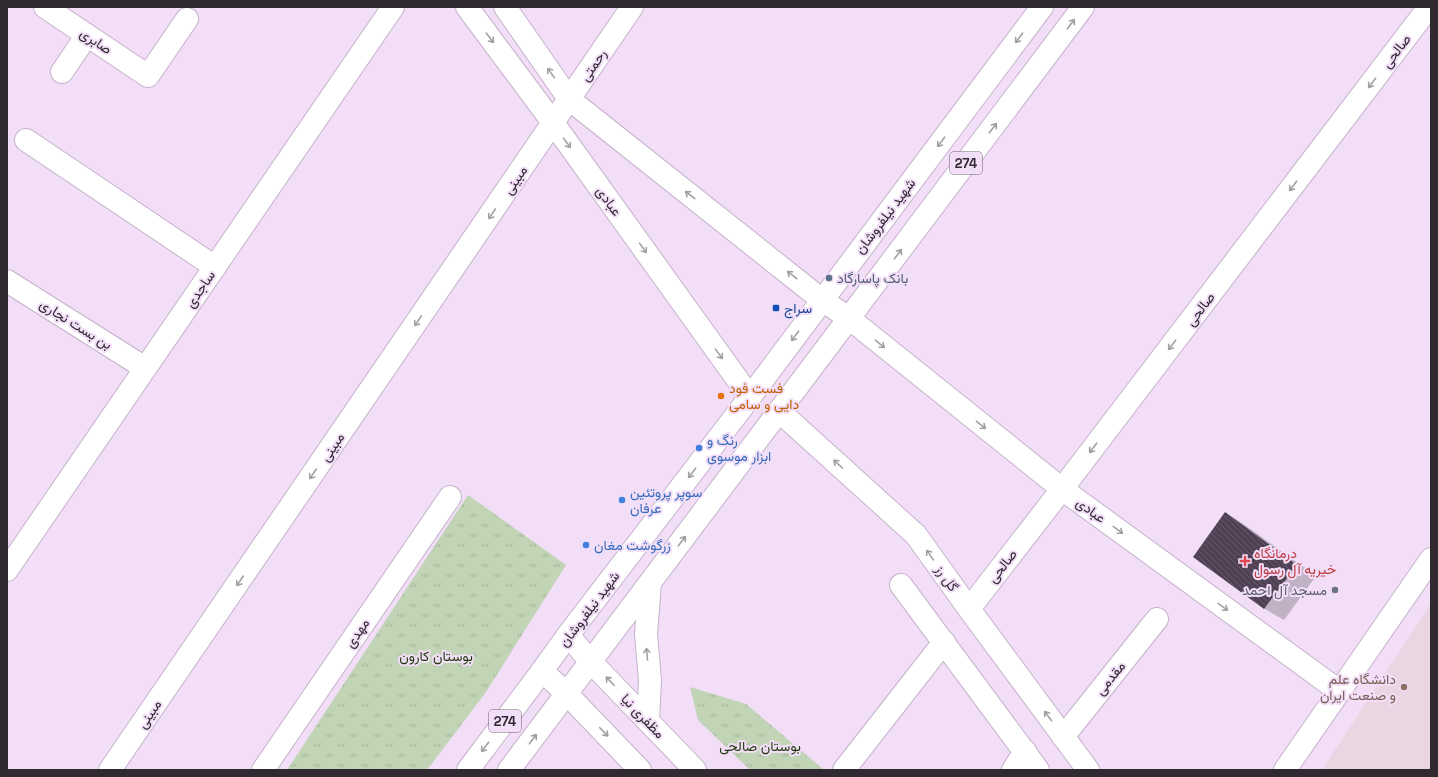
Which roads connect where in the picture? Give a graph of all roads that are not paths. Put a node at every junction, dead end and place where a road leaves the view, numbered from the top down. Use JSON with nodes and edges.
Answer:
{"nodes":[{"id":1,"x":45,"y":7,"type":"edge"},
{"id":2,"x":393,"y":7,"type":"edge"},
{"id":3,"x":467,"y":7,"type":"edge"},
{"id":4,"x":505,"y":7,"type":"edge"},
{"id":5,"x":632,"y":7,"type":"edge"},
{"id":6,"x":1042,"y":7,"type":"edge"},
{"id":7,"x":1083,"y":7,"type":"edge"},
{"id":8,"x":1430,"y":7,"type":"edge"},
{"id":9,"x":186,"y":19,"type":"dead end"},
{"id":10,"x":87,"y":35,"type":"junction"},
{"id":11,"x":62,"y":72,"type":"dead end"},
{"id":12,"x":569,"y":99,"type":"junction"},
{"id":13,"x":554,"y":124,"type":"junction"},
{"id":14,"x":26,"y":140,"type":"dead end"},
{"id":15,"x":215,"y":266,"type":"junction"},
{"id":16,"x":7,"y":280,"type":"edge"},
{"id":17,"x":822,"y":300,"type":"junction"},
{"id":18,"x":850,"y":319,"type":"junction"},
{"id":19,"x":145,"y":368,"type":"junction"},
{"id":20,"x":750,"y":397,"type":"junction"},
{"id":21,"x":779,"y":411,"type":"junction"},
{"id":22,"x":1062,"y":489,"type":"junction"},
{"id":23,"x":450,"y":496,"type":"dead end"},
{"id":24,"x":1431,"y":559,"type":"edge"},
{"id":25,"x":7,"y":570,"type":"edge"},
{"id":26,"x":650,"y":583,"type":"junction"},
{"id":27,"x":901,"y":586,"type":"dead end"},
{"id":28,"x":969,"y":610,"type":"junction"},
{"id":29,"x":1157,"y":619,"type":"dead end"},
{"id":30,"x":568,"y":635,"type":"junction"},
{"id":31,"x":944,"y":642,"type":"junction"},
{"id":32,"x":591,"y":662,"type":"junction"},
{"id":33,"x":542,"y":671,"type":"junction"},
{"id":34,"x":1339,"y":691,"type":"junction"},
{"id":35,"x":567,"y":694,"type":"junction"},
{"id":36,"x":648,"y":721,"type":"junction"},
{"id":37,"x":1063,"y":736,"type":"junction"},
{"id":38,"x":1025,"y":751,"type":"junction"},
{"id":39,"x":514,"y":765,"type":"edge"},
{"id":40,"x":110,"y":770,"type":"edge"},
{"id":41,"x":264,"y":770,"type":"edge"},
{"id":42,"x":468,"y":770,"type":"edge"},
{"id":43,"x":640,"y":770,"type":"edge"},
{"id":44,"x":695,"y":770,"type":"edge"},
{"id":45,"x":844,"y":770,"type":"edge"},
{"id":46,"x":1013,"y":770,"type":"edge"},
{"id":47,"x":1038,"y":770,"type":"edge"},
{"id":48,"x":1088,"y":770,"type":"edge"},
{"id":49,"x":1285,"y":770,"type":"edge"}],
"edges":[{"from":1,"to":10,"type":"street","name":"صابری"},
{"from":2,"to":15,"type":"street","name":"ساجدی"},
{"from":3,"to":13,"type":"street","name":"عبادی","one_way":true},
{"from":12,"to":4,"type":"street","one_way":true},
{"from":5,"to":12,"type":"street","name":"رحمتی"},
{"from":6,"to":17,"type":"street","name":"شهید نیلفروشان","number":"274","one_way":true},
{"from":18,"to":7,"type":"street","number":"274","one_way":true},
{"from":8,"to":22,"type":"street","name":"صالحی","one_way":true},
{"from":9,"to":10,"type":"street","name":"صابری"},
{"from":10,"to":11,"type":"street"},
{"from":12,"to":13,"type":"street","name":"رحمتی"},
{"from":17,"to":12,"type":"street","one_way":true},
{"from":13,"to":20,"type":"street","name":"عبادی","one_way":true},
{"from":13,"to":40,"type":"street","name":"مبینی","one_way":true},
{"from":14,"to":15,"type":"street"},
{"from":15,"to":19,"type":"street","name":"ساجدی"},
{"from":16,"to":19,"type":"street","name":"بن بست نجاری"},
{"from":17,"to":18,"type":"street","name":"عبادی"},
{"from":17,"to":20,"type":"street","name":"شهید نیلفروشان","number":"274","one_way":true},
{"from":18,"to":21,"type":"street","number":"274"},
{"from":18,"to":22,"type":"street","name":"عبادی","one_way":true},
{"from":19,"to":25,"type":"street","name":"ساجدی"},
{"from":20,"to":30,"type":"street","name":"شهید نیلفروشان","number":"274","one_way":true},
{"from":26,"to":21,"type":"street","number":"274","one_way":true},
{"from":28,"to":21,"type":"street","name":"گل رز","one_way":true},
{"from":22,"to":28,"type":"street","name":"صالحی"},
{"from":22,"to":34,"type":"street","name":"عبادی","one_way":true},
{"from":23,"to":41,"type":"street","name":"مهدی"},
{"from":24,"to":34,"type":"street"},
{"from":26,"to":32,"type":"street","number":"274"},
{"from":36,"to":26,"type":"street","one_way":true},
{"from":27,"to":31,"type":"street"},
{"from":37,"to":28,"type":"street","name":"گل رز","one_way":true},
{"from":29,"to":37,"type":"street","name":"مقدمی"},
{"from":30,"to":32,"type":"street","name":"مظفری نیا"},
{"from":30,"to":33,"type":"street","name":"شهید نیلفروشان","number":"274"},
{"from":31,"to":38,"type":"street"},
{"from":31,"to":45,"type":"street"},
{"from":32,"to":35,"type":"street","number":"274"},
{"from":36,"to":32,"type":"street","name":"مظفری نیا","one_way":true},
{"from":33,"to":35,"type":"street"},
{"from":33,"to":42,"type":"street","name":"شهید نیلفروشان","number":"274","one_way":true},
{"from":34,"to":49,"type":"street"},
{"from":39,"to":35,"type":"street","number":"274","one_way":true},
{"from":35,"to":43,"type":"street","one_way":true},
{"from":36,"to":44,"type":"street","name":"مظفری نیا"},
{"from":37,"to":48,"type":"street","name":"گل رز"},
{"from":38,"to":46,"type":"street"},
{"from":38,"to":47,"type":"street"}]}
